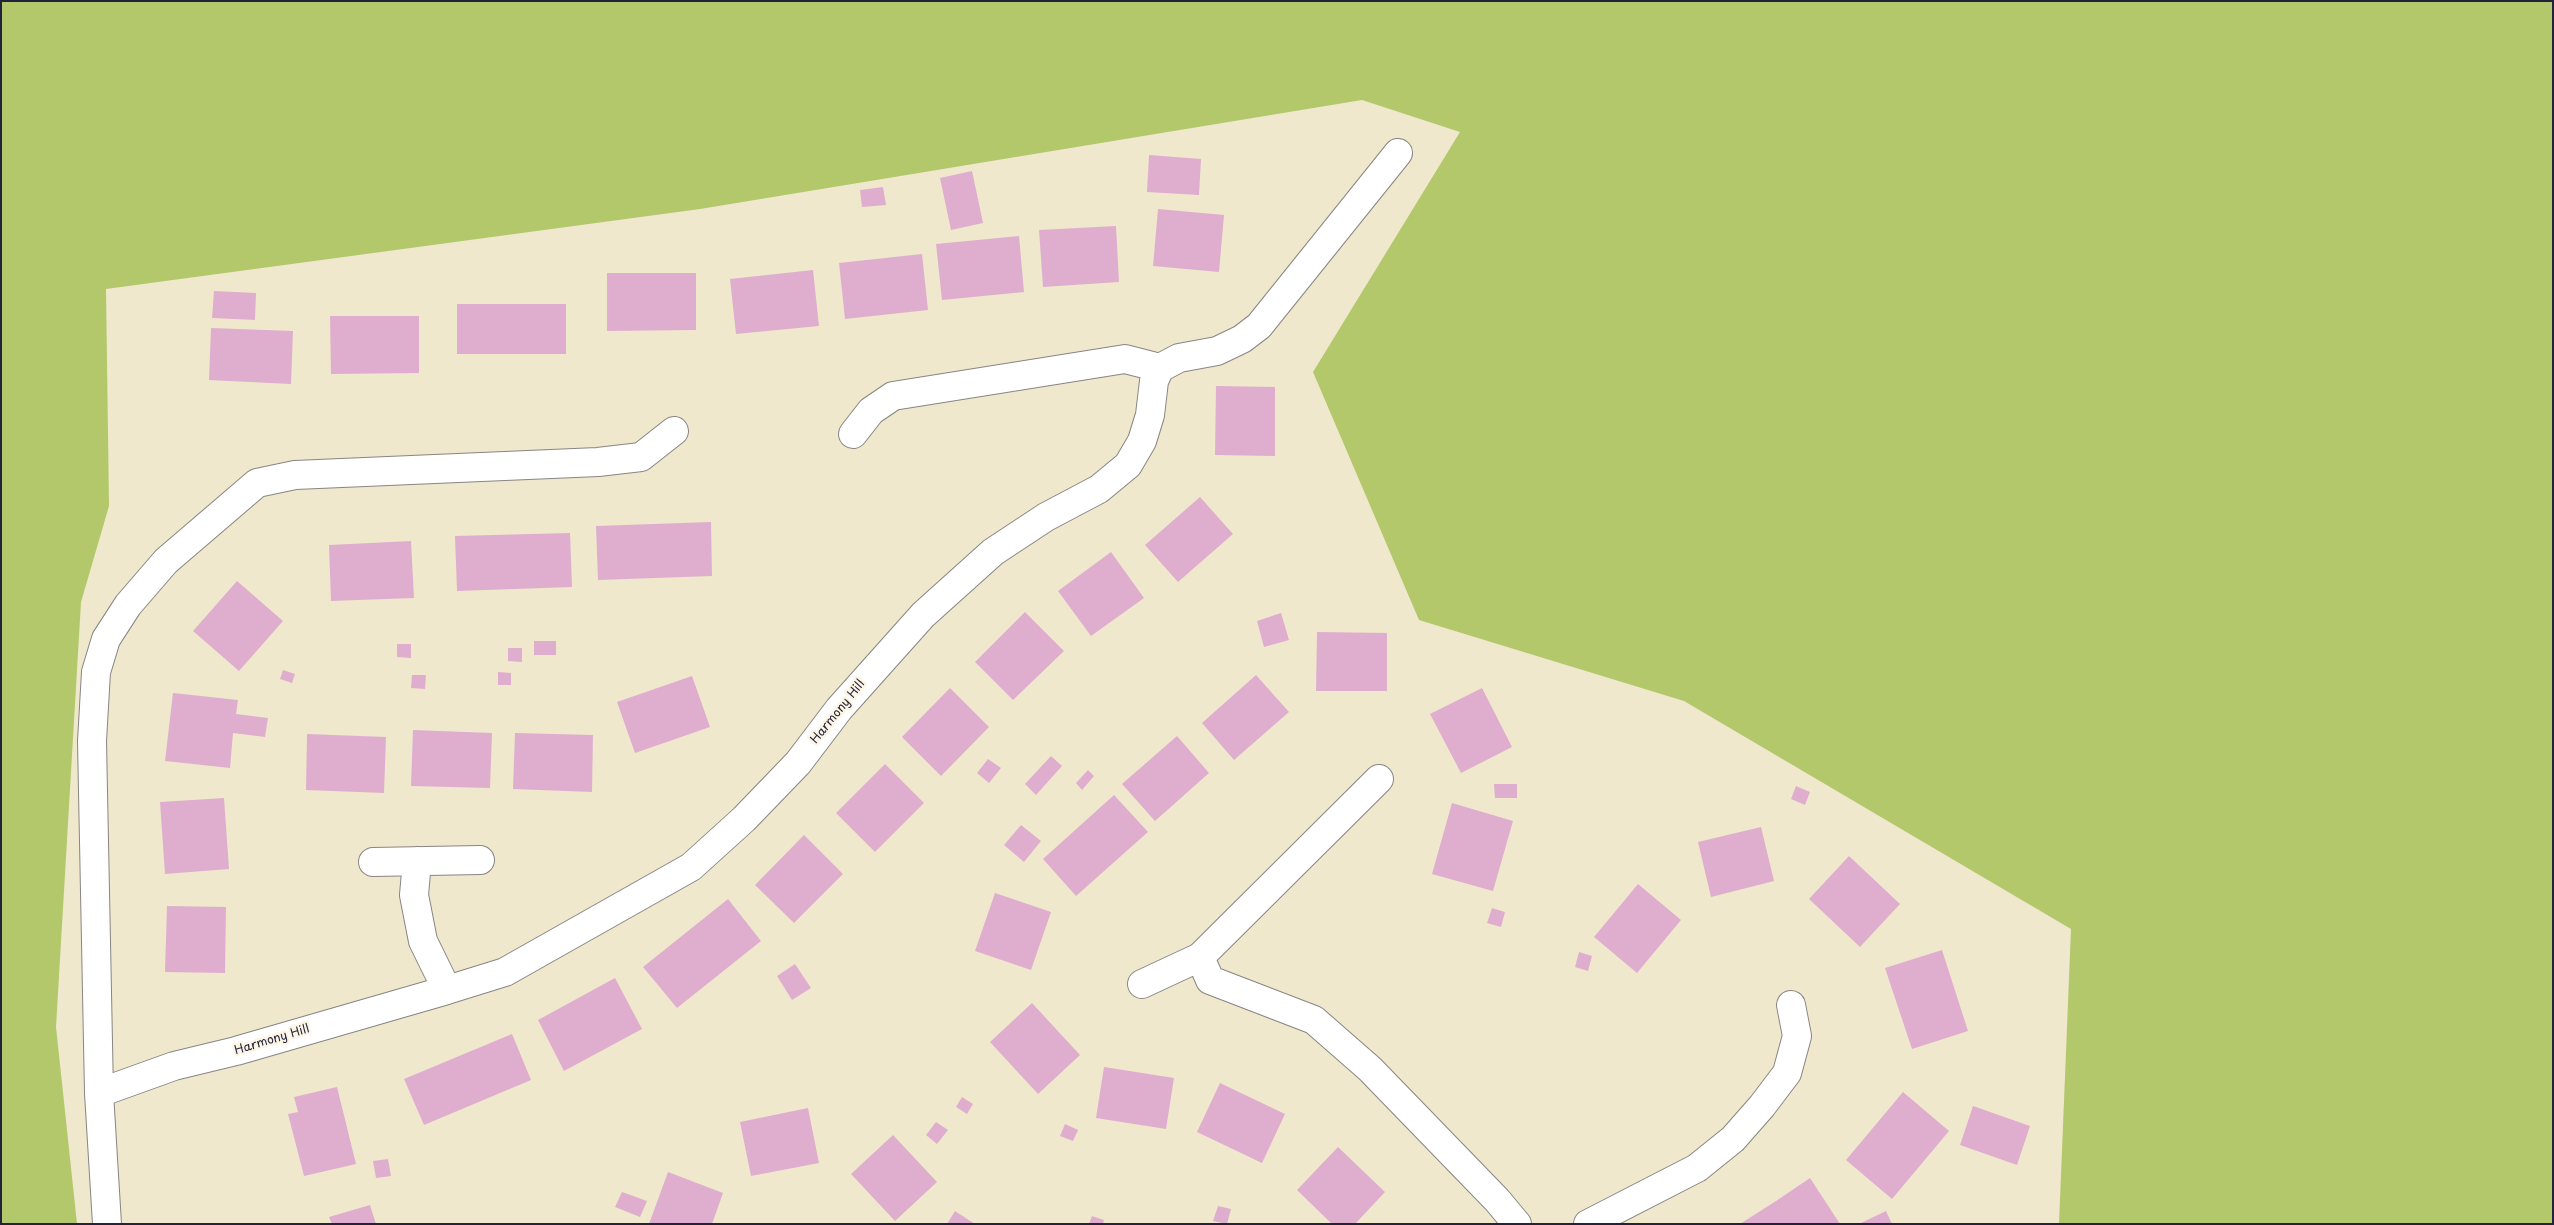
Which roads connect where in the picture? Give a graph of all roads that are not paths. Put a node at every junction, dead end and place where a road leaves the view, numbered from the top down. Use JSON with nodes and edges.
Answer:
{"nodes":[{"id":1,"x":1398,"y":153,"type":"dead end"},
{"id":2,"x":1160,"y":368,"type":"junction"},
{"id":3,"x":674,"y":431,"type":"dead end"},
{"id":4,"x":853,"y":434,"type":"dead end"},
{"id":5,"x":1379,"y":779,"type":"dead end"},
{"id":6,"x":480,"y":860,"type":"dead end"},
{"id":7,"x":417,"y":861,"type":"junction"},
{"id":8,"x":373,"y":862,"type":"dead end"},
{"id":9,"x":1200,"y":957,"type":"junction"},
{"id":10,"x":1142,"y":984,"type":"dead end"},
{"id":11,"x":447,"y":990,"type":"junction"},
{"id":12,"x":1791,"y":1005,"type":"dead end"},
{"id":13,"x":99,"y":1093,"type":"junction"},
{"id":14,"x":107,"y":1224,"type":"edge"},
{"id":15,"x":1517,"y":1224,"type":"edge"},
{"id":16,"x":1588,"y":1224,"type":"edge"}],
"edges":[{"from":1,"to":2,"type":"street"},
{"from":2,"to":4,"type":"street"},
{"from":2,"to":11,"type":"street","name":"Harmony Hill"},
{"from":3,"to":13,"type":"street"},
{"from":5,"to":9,"type":"street"},
{"from":6,"to":7,"type":"street"},
{"from":7,"to":8,"type":"street"},
{"from":7,"to":11,"type":"street"},
{"from":9,"to":10,"type":"street"},
{"from":9,"to":15,"type":"street"},
{"from":11,"to":13,"type":"street","name":"Harmony Hill"},
{"from":12,"to":16,"type":"street"},
{"from":13,"to":14,"type":"street"}]}
